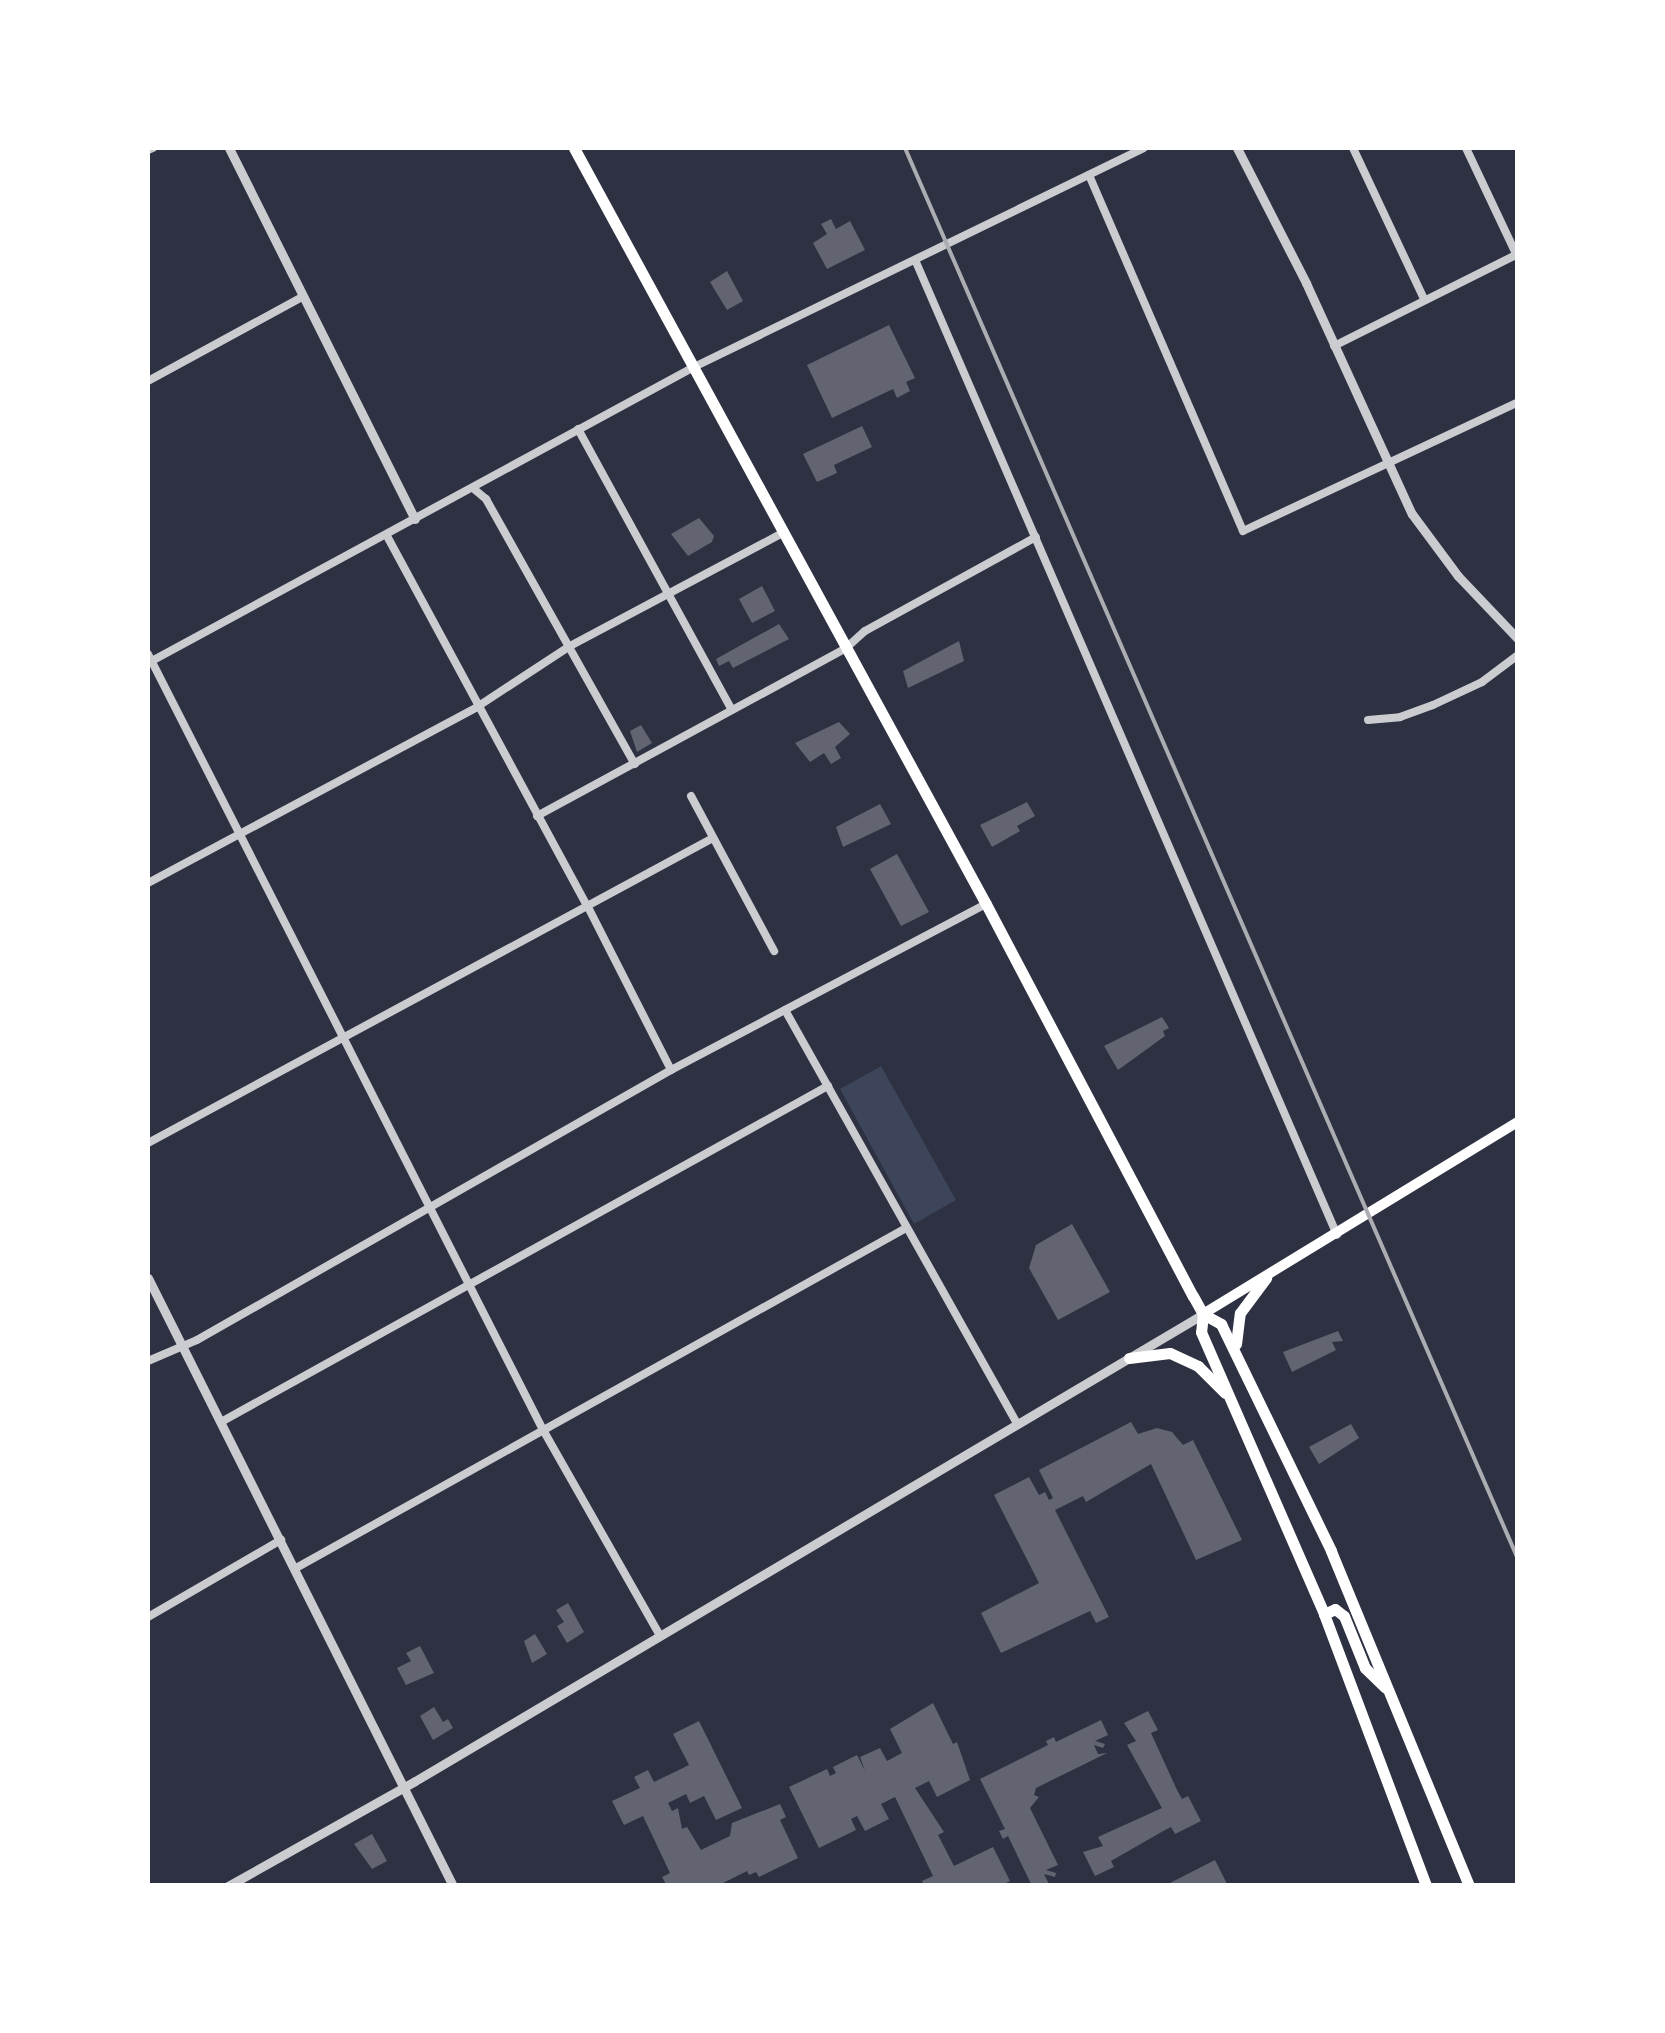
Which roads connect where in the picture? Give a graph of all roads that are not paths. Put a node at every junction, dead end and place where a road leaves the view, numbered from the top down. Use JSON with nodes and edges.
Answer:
{"nodes":[{"id":1,"x":229,"y":148,"type":"edge"},
{"id":2,"x":574,"y":148,"type":"edge"},
{"id":3,"x":1144,"y":148,"type":"edge"},
{"id":4,"x":1237,"y":148,"type":"edge"},
{"id":5,"x":1353,"y":148,"type":"edge"},
{"id":6,"x":1466,"y":148,"type":"edge"},
{"id":7,"x":1090,"y":175,"type":"junction"},
{"id":8,"x":1517,"y":256,"type":"edge"},
{"id":9,"x":916,"y":262,"type":"junction"},
{"id":10,"x":302,"y":296,"type":"junction"},
{"id":11,"x":1424,"y":298,"type":"junction"},
{"id":12,"x":1334,"y":346,"type":"junction"},
{"id":13,"x":694,"y":367,"type":"junction"},
{"id":14,"x":148,"y":382,"type":"edge"},
{"id":15,"x":1518,"y":402,"type":"edge"},
{"id":16,"x":578,"y":429,"type":"junction"},
{"id":17,"x":1387,"y":463,"type":"junction"},
{"id":18,"x":474,"y":488,"type":"junction"},
{"id":19,"x":415,"y":519,"type":"junction"},
{"id":20,"x":784,"y":532,"type":"junction"},
{"id":21,"x":387,"y":536,"type":"junction"},
{"id":22,"x":1036,"y":537,"type":"junction"},
{"id":23,"x":668,"y":595,"type":"junction"},
{"id":24,"x":1518,"y":639,"type":"edge"},
{"id":25,"x":570,"y":646,"type":"junction"},
{"id":26,"x":846,"y":648,"type":"junction"},
{"id":27,"x":1518,"y":655,"type":"edge"},
{"id":28,"x":149,"y":659,"type":"edge"},
{"id":29,"x":477,"y":706,"type":"junction"},
{"id":30,"x":732,"y":710,"type":"junction"},
{"id":31,"x":1368,"y":720,"type":"dead end"},
{"id":32,"x":635,"y":764,"type":"junction"},
{"id":33,"x":690,"y":796,"type":"dead end"},
{"id":34,"x":538,"y":816,"type":"junction"},
{"id":35,"x":242,"y":832,"type":"junction"},
{"id":36,"x":713,"y":838,"type":"junction"},
{"id":37,"x":148,"y":883,"type":"edge"},
{"id":38,"x":986,"y":904,"type":"junction"},
{"id":39,"x":588,"y":907,"type":"junction"},
{"id":40,"x":774,"y":951,"type":"dead end"},
{"id":41,"x":785,"y":1010,"type":"junction"},
{"id":42,"x":343,"y":1036,"type":"junction"},
{"id":43,"x":671,"y":1070,"type":"junction"},
{"id":44,"x":828,"y":1086,"type":"junction"},
{"id":45,"x":1518,"y":1122,"type":"edge"},
{"id":46,"x":148,"y":1143,"type":"edge"},
{"id":47,"x":430,"y":1204,"type":"junction"},
{"id":48,"x":906,"y":1228,"type":"junction"},
{"id":49,"x":1338,"y":1236,"type":"junction"},
{"id":50,"x":148,"y":1278,"type":"edge"},
{"id":51,"x":1266,"y":1278,"type":"junction"},
{"id":52,"x":468,"y":1283,"type":"junction"},
{"id":53,"x":1203,"y":1314,"type":"junction"},
{"id":54,"x":182,"y":1345,"type":"junction"},
{"id":55,"x":1129,"y":1358,"type":"junction"},
{"id":56,"x":148,"y":1360,"type":"edge"},
{"id":57,"x":1240,"y":1363,"type":"junction"},
{"id":58,"x":1230,"y":1400,"type":"junction"},
{"id":59,"x":221,"y":1422,"type":"junction"},
{"id":60,"x":1016,"y":1424,"type":"junction"},
{"id":61,"x":542,"y":1428,"type":"junction"},
{"id":62,"x":282,"y":1540,"type":"junction"},
{"id":63,"x":296,"y":1568,"type":"junction"},
{"id":64,"x":1324,"y":1614,"type":"junction"},
{"id":65,"x":148,"y":1617,"type":"edge"},
{"id":66,"x":660,"y":1636,"type":"junction"},
{"id":67,"x":1388,"y":1690,"type":"junction"},
{"id":68,"x":404,"y":1787,"type":"junction"},
{"id":69,"x":228,"y":1886,"type":"edge"},
{"id":70,"x":453,"y":1886,"type":"edge"},
{"id":71,"x":1426,"y":1886,"type":"edge"},
{"id":72,"x":1469,"y":1886,"type":"edge"}],
"edges":[{"from":1,"to":10,"type":"street"},
{"from":2,"to":13,"type":"main road"},
{"from":3,"to":7,"type":"street"},
{"from":4,"to":12,"type":"street"},
{"from":5,"to":11,"type":"street"},
{"from":6,"to":8,"type":"street"},
{"from":7,"to":9,"type":"street"},
{"from":7,"to":17,"type":"street"},
{"from":8,"to":11,"type":"street"},
{"from":9,"to":13,"type":"street"},
{"from":9,"to":22,"type":"street"},
{"from":10,"to":14,"type":"street"},
{"from":10,"to":19,"type":"street"},
{"from":11,"to":12,"type":"street"},
{"from":12,"to":17,"type":"street"},
{"from":13,"to":16,"type":"street"},
{"from":13,"to":20,"type":"main road"},
{"from":15,"to":17,"type":"street"},
{"from":16,"to":18,"type":"street"},
{"from":16,"to":23,"type":"street"},
{"from":17,"to":24,"type":"street"},
{"from":18,"to":19,"type":"street"},
{"from":18,"to":25,"type":"street"},
{"from":19,"to":21,"type":"street"},
{"from":20,"to":23,"type":"street"},
{"from":20,"to":26,"type":"main road"},
{"from":21,"to":28,"type":"street"},
{"from":21,"to":29,"type":"street"},
{"from":22,"to":26,"type":"street"},
{"from":22,"to":49,"type":"street"},
{"from":23,"to":25,"type":"street"},
{"from":23,"to":30,"type":"street"},
{"from":25,"to":29,"type":"street"},
{"from":25,"to":32,"type":"street"},
{"from":26,"to":30,"type":"street"},
{"from":26,"to":38,"type":"main road"},
{"from":27,"to":31,"type":"street"},
{"from":28,"to":35,"type":"street"},
{"from":29,"to":34,"type":"street"},
{"from":29,"to":35,"type":"street"},
{"from":30,"to":32,"type":"street"},
{"from":32,"to":34,"type":"street"},
{"from":33,"to":36,"type":"street"},
{"from":34,"to":39,"type":"street"},
{"from":35,"to":37,"type":"street"},
{"from":35,"to":42,"type":"street"},
{"from":36,"to":39,"type":"street"},
{"from":36,"to":40,"type":"street"},
{"from":38,"to":41,"type":"street"},
{"from":38,"to":53,"type":"main road"},
{"from":39,"to":42,"type":"street"},
{"from":39,"to":43,"type":"street"},
{"from":41,"to":43,"type":"street"},
{"from":41,"to":44,"type":"street"},
{"from":42,"to":46,"type":"street"},
{"from":42,"to":47,"type":"street"},
{"from":43,"to":47,"type":"street"},
{"from":44,"to":48,"type":"street"},
{"from":44,"to":52,"type":"street"},
{"from":45,"to":49,"type":"main road"},
{"from":47,"to":52,"type":"street"},
{"from":47,"to":54,"type":"street"},
{"from":48,"to":60,"type":"street"},
{"from":48,"to":61,"type":"street"},
{"from":49,"to":51,"type":"main road"},
{"from":50,"to":54,"type":"street"},
{"from":51,"to":53,"type":"main road"},
{"from":51,"to":57,"type":"main road"},
{"from":52,"to":59,"type":"street"},
{"from":52,"to":61,"type":"street"},
{"from":53,"to":55,"type":"street"},
{"from":53,"to":57,"type":"main road"},
{"from":53,"to":58,"type":"main road"},
{"from":54,"to":56,"type":"street"},
{"from":54,"to":59,"type":"street"},
{"from":55,"to":58,"type":"main road"},
{"from":55,"to":60,"type":"street"},
{"from":57,"to":67,"type":"main road"},
{"from":58,"to":64,"type":"main road"},
{"from":59,"to":62,"type":"street"},
{"from":60,"to":66,"type":"street"},
{"from":61,"to":63,"type":"street"},
{"from":61,"to":66,"type":"street"},
{"from":62,"to":63,"type":"street"},
{"from":62,"to":65,"type":"street"},
{"from":63,"to":68,"type":"street"},
{"from":64,"to":67,"type":"main road"},
{"from":64,"to":71,"type":"main road"},
{"from":66,"to":68,"type":"street"},
{"from":67,"to":72,"type":"main road"},
{"from":68,"to":69,"type":"street"},
{"from":68,"to":70,"type":"street"}]}
